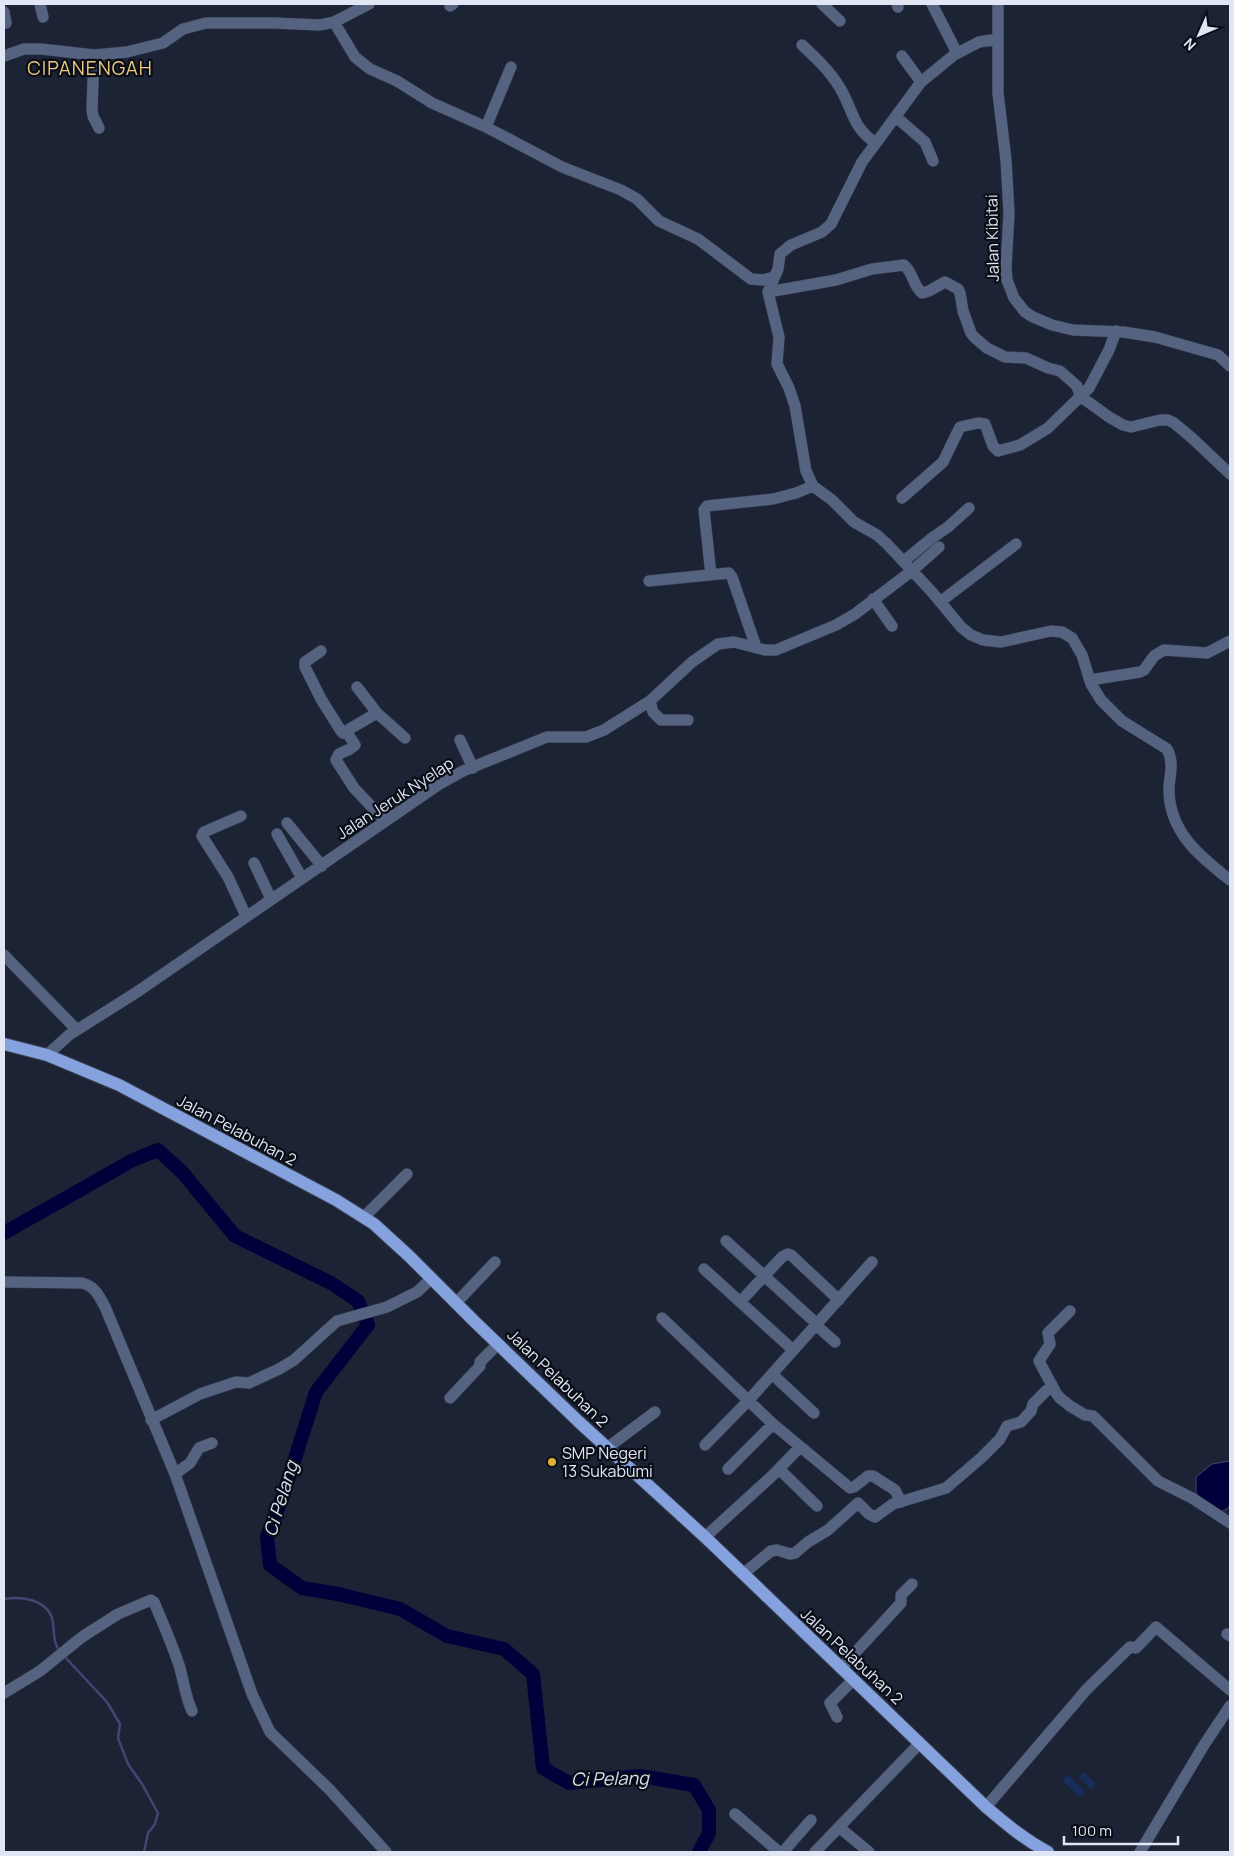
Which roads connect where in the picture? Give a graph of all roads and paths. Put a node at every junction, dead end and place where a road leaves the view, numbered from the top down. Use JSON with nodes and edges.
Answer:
{"nodes":[{"id":1,"x":40,"y":4,"type":"edge"},
{"id":2,"x":369,"y":4,"type":"edge"},
{"id":3,"x":822,"y":4,"type":"edge"},
{"id":4,"x":932,"y":4,"type":"edge"},
{"id":5,"x":998,"y":4,"type":"edge"},
{"id":6,"x":43,"y":17,"type":"dead end"},
{"id":7,"x":840,"y":21,"type":"dead end"},
{"id":8,"x":334,"y":22,"type":"junction"},
{"id":9,"x":998,"y":39,"type":"junction"},
{"id":10,"x":802,"y":44,"type":"dead end"},
{"id":11,"x":956,"y":54,"type":"junction"},
{"id":12,"x":94,"y":55,"type":"junction"},
{"id":13,"x":4,"y":56,"type":"edge"},
{"id":14,"x":902,"y":56,"type":"dead end"},
{"id":15,"x":511,"y":67,"type":"dead end"},
{"id":16,"x":921,"y":82,"type":"junction"},
{"id":17,"x":896,"y":117,"type":"junction"},
{"id":18,"x":486,"y":127,"type":"junction"},
{"id":19,"x":99,"y":128,"type":"dead end"},
{"id":20,"x":876,"y":143,"type":"junction"},
{"id":21,"x":933,"y":161,"type":"dead end"},
{"id":22,"x":774,"y":277,"type":"junction"},
{"id":23,"x":768,"y":292,"type":"junction"},
{"id":24,"x":1116,"y":331,"type":"junction"},
{"id":25,"x":1230,"y":366,"type":"edge"},
{"id":26,"x":1080,"y":396,"type":"junction"},
{"id":27,"x":1230,"y":474,"type":"edge"},
{"id":28,"x":813,"y":486,"type":"junction"},
{"id":29,"x":902,"y":498,"type":"dead end"},
{"id":30,"x":969,"y":508,"type":"dead end"},
{"id":31,"x":1016,"y":544,"type":"dead end"},
{"id":32,"x":938,"y":547,"type":"dead end"},
{"id":33,"x":904,"y":561,"type":"junction"},
{"id":34,"x":912,"y":570,"type":"junction"},
{"id":35,"x":711,"y":575,"type":"junction"},
{"id":36,"x":649,"y":581,"type":"dead end"},
{"id":37,"x":873,"y":599,"type":"junction"},
{"id":38,"x":940,"y":602,"type":"junction"},
{"id":39,"x":892,"y":626,"type":"dead end"},
{"id":40,"x":1230,"y":641,"type":"edge"},
{"id":41,"x":756,"y":647,"type":"junction"},
{"id":42,"x":321,"y":651,"type":"dead end"},
{"id":43,"x":1090,"y":680,"type":"junction"},
{"id":44,"x":357,"y":686,"type":"dead end"},
{"id":45,"x":650,"y":701,"type":"junction"},
{"id":46,"x":377,"y":713,"type":"junction"},
{"id":47,"x":688,"y":720,"type":"dead end"},
{"id":48,"x":346,"y":731,"type":"junction"},
{"id":49,"x":405,"y":738,"type":"dead end"},
{"id":50,"x":460,"y":740,"type":"dead end"},
{"id":51,"x":473,"y":768,"type":"junction"},
{"id":52,"x":241,"y":816,"type":"dead end"},
{"id":53,"x":385,"y":821,"type":"junction"},
{"id":54,"x":287,"y":823,"type":"dead end"},
{"id":55,"x":277,"y":834,"type":"dead end"},
{"id":56,"x":254,"y":863,"type":"dead end"},
{"id":57,"x":322,"y":866,"type":"junction"},
{"id":58,"x":302,"y":878,"type":"junction"},
{"id":59,"x":1230,"y":880,"type":"edge"},
{"id":60,"x":271,"y":899,"type":"junction"},
{"id":61,"x":246,"y":916,"type":"junction"},
{"id":62,"x":4,"y":955,"type":"edge"},
{"id":63,"x":76,"y":1030,"type":"junction"},
{"id":64,"x":4,"y":1044,"type":"edge"},
{"id":65,"x":47,"y":1055,"type":"junction"},
{"id":66,"x":407,"y":1174,"type":"dead end"},
{"id":67,"x":364,"y":1217,"type":"junction"},
{"id":68,"x":726,"y":1240,"type":"dead end"},
{"id":69,"x":495,"y":1262,"type":"dead end"},
{"id":70,"x":872,"y":1262,"type":"dead end"},
{"id":71,"x":704,"y":1269,"type":"dead end"},
{"id":72,"x":764,"y":1276,"type":"junction"},
{"id":73,"x":431,"y":1279,"type":"junction"},
{"id":74,"x":4,"y":1282,"type":"edge"},
{"id":75,"x":839,"y":1300,"type":"junction"},
{"id":76,"x":740,"y":1302,"type":"junction"},
{"id":77,"x":456,"y":1303,"type":"junction"},
{"id":78,"x":1070,"y":1311,"type":"dead end"},
{"id":79,"x":662,"y":1318,"type":"dead end"},
{"id":80,"x":816,"y":1325,"type":"junction"},
{"id":81,"x":835,"y":1342,"type":"dead end"},
{"id":82,"x":498,"y":1344,"type":"junction"},
{"id":83,"x":793,"y":1350,"type":"junction"},
{"id":84,"x":772,"y":1374,"type":"junction"},
{"id":85,"x":1052,"y":1385,"type":"junction"},
{"id":86,"x":450,"y":1398,"type":"dead end"},
{"id":87,"x":748,"y":1401,"type":"junction"},
{"id":88,"x":655,"y":1412,"type":"dead end"},
{"id":89,"x":814,"y":1413,"type":"dead end"},
{"id":90,"x":151,"y":1420,"type":"junction"},
{"id":91,"x":773,"y":1424,"type":"junction"},
{"id":92,"x":212,"y":1443,"type":"dead end"},
{"id":93,"x":705,"y":1445,"type":"dead end"},
{"id":94,"x":800,"y":1447,"type":"junction"},
{"id":95,"x":607,"y":1448,"type":"junction"},
{"id":96,"x":728,"y":1469,"type":"dead end"},
{"id":97,"x":779,"y":1469,"type":"junction"},
{"id":98,"x":175,"y":1474,"type":"junction"},
{"id":99,"x":901,"y":1502,"type":"junction"},
{"id":100,"x":816,"y":1506,"type":"dead end"},
{"id":101,"x":1230,"y":1523,"type":"edge"},
{"id":102,"x":705,"y":1537,"type":"junction"},
{"id":103,"x":743,"y":1574,"type":"junction"},
{"id":104,"x":912,"y":1584,"type":"dead end"},
{"id":105,"x":841,"y":1668,"type":"junction"},
{"id":106,"x":853,"y":1680,"type":"junction"},
{"id":107,"x":1230,"y":1690,"type":"edge"},
{"id":108,"x":4,"y":1693,"type":"edge"},
{"id":109,"x":1230,"y":1706,"type":"edge"},
{"id":110,"x":192,"y":1711,"type":"dead end"},
{"id":111,"x":837,"y":1717,"type":"dead end"},
{"id":112,"x":920,"y":1743,"type":"junction"},
{"id":113,"x":986,"y":1806,"type":"junction"},
{"id":114,"x":734,"y":1814,"type":"dead end"},
{"id":115,"x":811,"y":1820,"type":"dead end"},
{"id":116,"x":840,"y":1828,"type":"junction"},
{"id":117,"x":818,"y":1851,"type":"edge"},
{"id":118,"x":386,"y":1852,"type":"edge"},
{"id":119,"x":781,"y":1852,"type":"edge"},
{"id":120,"x":869,"y":1852,"type":"edge"},
{"id":121,"x":1048,"y":1852,"type":"edge"},
{"id":122,"x":1140,"y":1852,"type":"edge"}],
"edges":[{"from":1,"to":6,"type":"street"},
{"from":2,"to":8,"type":"street"},
{"from":3,"to":7,"type":"street"},
{"from":4,"to":11,"type":"street"},
{"from":5,"to":9,"type":"street","name":"Jalan Kibitai"},
{"from":8,"to":12,"type":"street"},
{"from":8,"to":18,"type":"street"},
{"from":9,"to":11,"type":"street"},
{"from":9,"to":24,"type":"street","name":"Jalan Kibitai"},
{"from":10,"to":20,"type":"street"},
{"from":11,"to":16,"type":"street"},
{"from":12,"to":13,"type":"street"},
{"from":12,"to":19,"type":"street"},
{"from":14,"to":16,"type":"street"},
{"from":15,"to":18,"type":"street"},
{"from":16,"to":17,"type":"street"},
{"from":17,"to":20,"type":"street"},
{"from":17,"to":21,"type":"street"},
{"from":18,"to":22,"type":"street"},
{"from":20,"to":22,"type":"street"},
{"from":22,"to":23,"type":"street"},
{"from":23,"to":26,"type":"street"},
{"from":23,"to":28,"type":"street"},
{"from":24,"to":25,"type":"street","name":"Jalan Kibitai"},
{"from":24,"to":26,"type":"street"},
{"from":26,"to":27,"type":"street"},
{"from":26,"to":29,"type":"street"},
{"from":28,"to":33,"type":"street"},
{"from":28,"to":35,"type":"street"},
{"from":30,"to":33,"type":"street"},
{"from":31,"to":38,"type":"street"},
{"from":32,"to":34,"type":"street","name":"Jalan Jeruk Nyelap"},
{"from":33,"to":34,"type":"street"},
{"from":34,"to":37,"type":"street","name":"Jalan Jeruk Nyelap"},
{"from":34,"to":38,"type":"street"},
{"from":35,"to":36,"type":"street"},
{"from":35,"to":41,"type":"street"},
{"from":37,"to":39,"type":"street"},
{"from":37,"to":41,"type":"street","name":"Jalan Jeruk Nyelap"},
{"from":38,"to":43,"type":"street"},
{"from":40,"to":43,"type":"street"},
{"from":41,"to":45,"type":"street","name":"Jalan Jeruk Nyelap"},
{"from":42,"to":48,"type":"street"},
{"from":43,"to":59,"type":"street"},
{"from":44,"to":46,"type":"street"},
{"from":45,"to":47,"type":"street"},
{"from":45,"to":51,"type":"street","name":"Jalan Jeruk Nyelap"},
{"from":46,"to":48,"type":"street"},
{"from":46,"to":49,"type":"street"},
{"from":48,"to":53,"type":"street"},
{"from":50,"to":51,"type":"street"},
{"from":51,"to":53,"type":"street","name":"Jalan Jeruk Nyelap"},
{"from":52,"to":61,"type":"street"},
{"from":53,"to":57,"type":"street","name":"Jalan Jeruk Nyelap"},
{"from":54,"to":57,"type":"street"},
{"from":55,"to":58,"type":"street"},
{"from":56,"to":60,"type":"street"},
{"from":57,"to":58,"type":"street","name":"Jalan Jeruk Nyelap"},
{"from":58,"to":60,"type":"street","name":"Jalan Jeruk Nyelap"},
{"from":60,"to":61,"type":"street","name":"Jalan Jeruk Nyelap"},
{"from":61,"to":63,"type":"street","name":"Jalan Jeruk Nyelap"},
{"from":62,"to":63,"type":"street"},
{"from":63,"to":65,"type":"street","name":"Jalan Jeruk Nyelap"},
{"from":64,"to":65,"type":"main road","name":"Jalan Pelabuhan 2"},
{"from":65,"to":67,"type":"main road","name":"Jalan Pelabuhan 2"},
{"from":66,"to":67,"type":"street"},
{"from":67,"to":73,"type":"main road","name":"Jalan Pelabuhan 2"},
{"from":68,"to":72,"type":"street"},
{"from":69,"to":77,"type":"street"},
{"from":70,"to":75,"type":"street"},
{"from":71,"to":76,"type":"street"},
{"from":72,"to":75,"type":"street"},
{"from":72,"to":76,"type":"street"},
{"from":72,"to":80,"type":"street"},
{"from":73,"to":77,"type":"main road","name":"Jalan Pelabuhan 2"},
{"from":73,"to":90,"type":"street"},
{"from":74,"to":90,"type":"street"},
{"from":75,"to":80,"type":"street"},
{"from":76,"to":83,"type":"street"},
{"from":77,"to":82,"type":"main road","name":"Jalan Pelabuhan 2"},
{"from":78,"to":85,"type":"street"},
{"from":79,"to":87,"type":"street"},
{"from":80,"to":81,"type":"street"},
{"from":80,"to":83,"type":"street"},
{"from":82,"to":86,"type":"street"},
{"from":82,"to":95,"type":"main road","name":"Jalan Pelabuhan 2"},
{"from":83,"to":84,"type":"street"},
{"from":84,"to":87,"type":"street"},
{"from":84,"to":89,"type":"street"},
{"from":85,"to":99,"type":"street"},
{"from":85,"to":101,"type":"street"},
{"from":87,"to":91,"type":"street"},
{"from":87,"to":93,"type":"street"},
{"from":88,"to":95,"type":"street"},
{"from":90,"to":98,"type":"street"},
{"from":91,"to":94,"type":"street"},
{"from":91,"to":96,"type":"street"},
{"from":92,"to":98,"type":"street"},
{"from":94,"to":97,"type":"street"},
{"from":94,"to":99,"type":"street"},
{"from":95,"to":102,"type":"main road","name":"Jalan Pelabuhan 2"},
{"from":97,"to":100,"type":"street"},
{"from":97,"to":102,"type":"street"},
{"from":98,"to":118,"type":"street"},
{"from":99,"to":103,"type":"street"},
{"from":102,"to":103,"type":"main road","name":"Jalan Pelabuhan 2"},
{"from":103,"to":105,"type":"main road","name":"Jalan Pelabuhan 2"},
{"from":104,"to":105,"type":"street"},
{"from":105,"to":106,"type":"main road","name":"Jalan Pelabuhan 2"},
{"from":106,"to":111,"type":"street"},
{"from":106,"to":112,"type":"main road","name":"Jalan Pelabuhan 2"},
{"from":107,"to":113,"type":"street"},
{"from":108,"to":110,"type":"street"},
{"from":109,"to":122,"type":"street"},
{"from":112,"to":113,"type":"main road","name":"Jalan Pelabuhan 2"},
{"from":112,"to":116,"type":"street"},
{"from":113,"to":121,"type":"main road","name":"Jalan Pelabuhan 2"},
{"from":114,"to":119,"type":"street"},
{"from":115,"to":119,"type":"street"},
{"from":116,"to":117,"type":"street"},
{"from":116,"to":120,"type":"street"}]}
